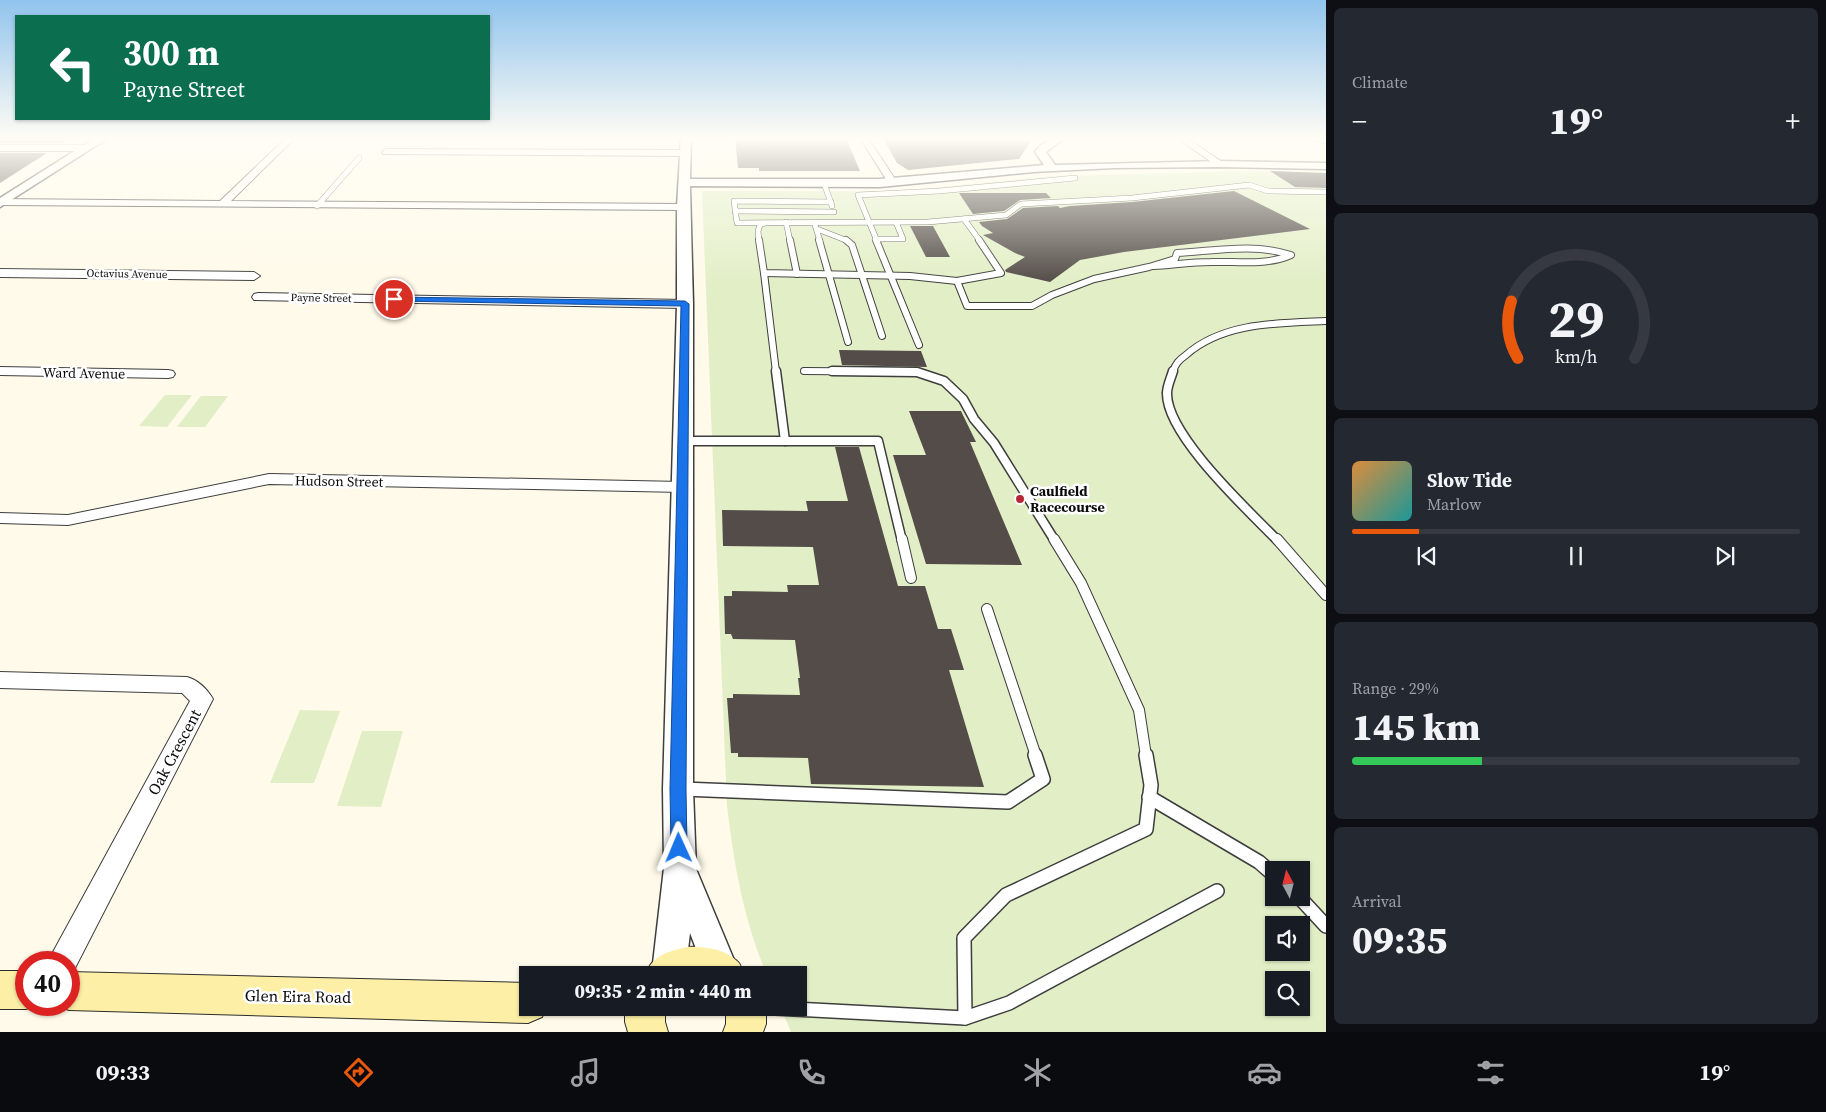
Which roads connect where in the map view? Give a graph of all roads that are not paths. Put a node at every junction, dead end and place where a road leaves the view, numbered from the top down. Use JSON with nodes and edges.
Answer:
{"nodes":[{"id":1,"x":26,"y":186,"type":"edge"},
{"id":2,"x":241,"y":186,"type":"edge"},
{"id":3,"x":334,"y":186,"type":"edge"},
{"id":4,"x":685,"y":186,"type":"edge"},
{"id":5,"x":825,"y":186,"type":"edge"},
{"id":6,"x":978,"y":186,"type":"edge"},
{"id":7,"x":1238,"y":186,"type":"edge"},
{"id":8,"x":1252,"y":186,"type":"edge"},
{"id":9,"x":1326,"y":192,"type":"edge"},
{"id":10,"x":0,"y":202,"type":"edge"},
{"id":11,"x":831,"y":202,"type":"junction"},
{"id":12,"x":221,"y":205,"type":"junction"},
{"id":13,"x":317,"y":206,"type":"junction"},
{"id":14,"x":683,"y":207,"type":"junction"},
{"id":15,"x":735,"y":212,"type":"junction"},
{"id":16,"x":834,"y":212,"type":"junction"},
{"id":17,"x":964,"y":219,"type":"junction"},
{"id":18,"x":786,"y":222,"type":"junction"},
{"id":19,"x":868,"y":222,"type":"junction"},
{"id":20,"x":896,"y":222,"type":"junction"},
{"id":21,"x":766,"y":223,"type":"junction"},
{"id":22,"x":837,"y":223,"type":"junction"},
{"id":23,"x":815,"y":226,"type":"junction"},
{"id":24,"x":875,"y":239,"type":"junction"},
{"id":25,"x":1153,"y":266,"type":"junction"},
{"id":26,"x":0,"y":273,"type":"edge"},
{"id":27,"x":764,"y":273,"type":"junction"},
{"id":28,"x":797,"y":274,"type":"junction"},
{"id":29,"x":829,"y":274,"type":"junction"},
{"id":30,"x":862,"y":275,"type":"junction"},
{"id":31,"x":254,"y":276,"type":"dead end"},
{"id":32,"x":890,"y":276,"type":"junction"},
{"id":33,"x":957,"y":280,"type":"junction"},
{"id":34,"x":258,"y":297,"type":"dead end"},
{"id":35,"x":685,"y":304,"type":"junction"},
{"id":36,"x":1326,"y":321,"type":"edge"},
{"id":37,"x":882,"y":336,"type":"dead end"},
{"id":38,"x":848,"y":342,"type":"dead end"},
{"id":39,"x":919,"y":346,"type":"dead end"},
{"id":40,"x":0,"y":371,"type":"edge"},
{"id":41,"x":804,"y":371,"type":"dead end"},
{"id":42,"x":168,"y":374,"type":"dead end"},
{"id":43,"x":683,"y":441,"type":"junction"},
{"id":44,"x":785,"y":441,"type":"junction"},
{"id":45,"x":683,"y":487,"type":"junction"},
{"id":46,"x":0,"y":518,"type":"edge"},
{"id":47,"x":911,"y":578,"type":"dead end"},
{"id":48,"x":1326,"y":595,"type":"edge"},
{"id":49,"x":987,"y":609,"type":"dead end"},
{"id":50,"x":0,"y":680,"type":"edge"},
{"id":51,"x":678,"y":789,"type":"junction"},
{"id":52,"x":1149,"y":797,"type":"junction"},
{"id":53,"x":1265,"y":867,"type":"edge"},
{"id":54,"x":680,"y":868,"type":"junction"},
{"id":55,"x":1217,"y":891,"type":"dead end"},
{"id":56,"x":1307,"y":906,"type":"edge"},
{"id":57,"x":1326,"y":926,"type":"edge"},
{"id":58,"x":69,"y":951,"type":"edge"},
{"id":59,"x":668,"y":966,"type":"edge"},
{"id":60,"x":681,"y":966,"type":"edge"},
{"id":61,"x":705,"y":966,"type":"edge"},
{"id":62,"x":721,"y":966,"type":"edge"},
{"id":63,"x":80,"y":991,"type":"edge"},
{"id":64,"x":519,"y":1003,"type":"edge"},
{"id":65,"x":645,"y":1016,"type":"edge"},
{"id":66,"x":965,"y":1018,"type":"junction"},
{"id":67,"x":752,"y":1021,"type":"edge"},
{"id":68,"x":648,"y":1032,"type":"edge"}],
"edges":[{"from":1,"to":10,"type":"street"},
{"from":2,"to":12,"type":"street"},
{"from":3,"to":13,"type":"lane"},
{"from":4,"to":14,"type":"street"},
{"from":5,"to":11,"type":"lane"},
{"from":6,"to":19,"type":"lane"},
{"from":7,"to":17,"type":"lane"},
{"from":8,"to":9,"type":"lane"},
{"from":10,"to":12,"type":"street"},
{"from":11,"to":15,"type":"lane"},
{"from":11,"to":16,"type":"lane"},
{"from":12,"to":13,"type":"street"},
{"from":13,"to":14,"type":"street"},
{"from":14,"to":35,"type":"street"},
{"from":15,"to":16,"type":"lane"},
{"from":15,"to":21,"type":"lane"},
{"from":16,"to":22,"type":"lane"},
{"from":17,"to":20,"type":"lane"},
{"from":17,"to":33,"type":"lane"},
{"from":18,"to":21,"type":"lane"},
{"from":18,"to":23,"type":"lane"},
{"from":18,"to":28,"type":"lane"},
{"from":19,"to":20,"type":"lane"},
{"from":19,"to":22,"type":"lane"},
{"from":19,"to":24,"type":"lane"},
{"from":20,"to":24,"type":"lane"},
{"from":21,"to":27,"type":"lane"},
{"from":22,"to":23,"type":"lane"},
{"from":23,"to":29,"type":"lane"},
{"from":23,"to":30,"type":"lane"},
{"from":24,"to":32,"type":"lane"},
{"from":25,"to":25,"type":"lane"},
{"from":25,"to":33,"type":"lane"},
{"from":26,"to":31,"type":"street","name":"Octavius Avenue"},
{"from":27,"to":28,"type":"lane"},
{"from":27,"to":44,"type":"lane"},
{"from":28,"to":29,"type":"lane"},
{"from":29,"to":30,"type":"lane"},
{"from":29,"to":38,"type":"lane"},
{"from":30,"to":32,"type":"lane"},
{"from":30,"to":37,"type":"lane"},
{"from":32,"to":33,"type":"lane"},
{"from":32,"to":39,"type":"lane"},
{"from":34,"to":35,"type":"street","name":"Payne Street"},
{"from":35,"to":43,"type":"street"},
{"from":36,"to":48,"type":"lane"},
{"from":40,"to":42,"type":"street","name":"Ward Avenue"},
{"from":41,"to":52,"type":"lane"},
{"from":43,"to":44,"type":"lane"},
{"from":43,"to":45,"type":"street"},
{"from":44,"to":47,"type":"lane"},
{"from":45,"to":46,"type":"street","name":"Hudson Street"},
{"from":45,"to":51,"type":"street"},
{"from":49,"to":51,"type":"lane"},
{"from":50,"to":58,"type":"street","name":"Oak Crescent"},
{"from":51,"to":54,"type":"street"},
{"from":52,"to":53,"type":"lane"},
{"from":52,"to":66,"type":"lane"},
{"from":54,"to":59,"type":"street"},
{"from":54,"to":62,"type":"street"},
{"from":55,"to":66,"type":"lane"},
{"from":56,"to":57,"type":"lane"},
{"from":60,"to":61,"type":"main road"},
{"from":63,"to":64,"type":"main road","name":"Glen Eira Road"},
{"from":65,"to":68,"type":"main road"},
{"from":66,"to":67,"type":"lane"}]}
